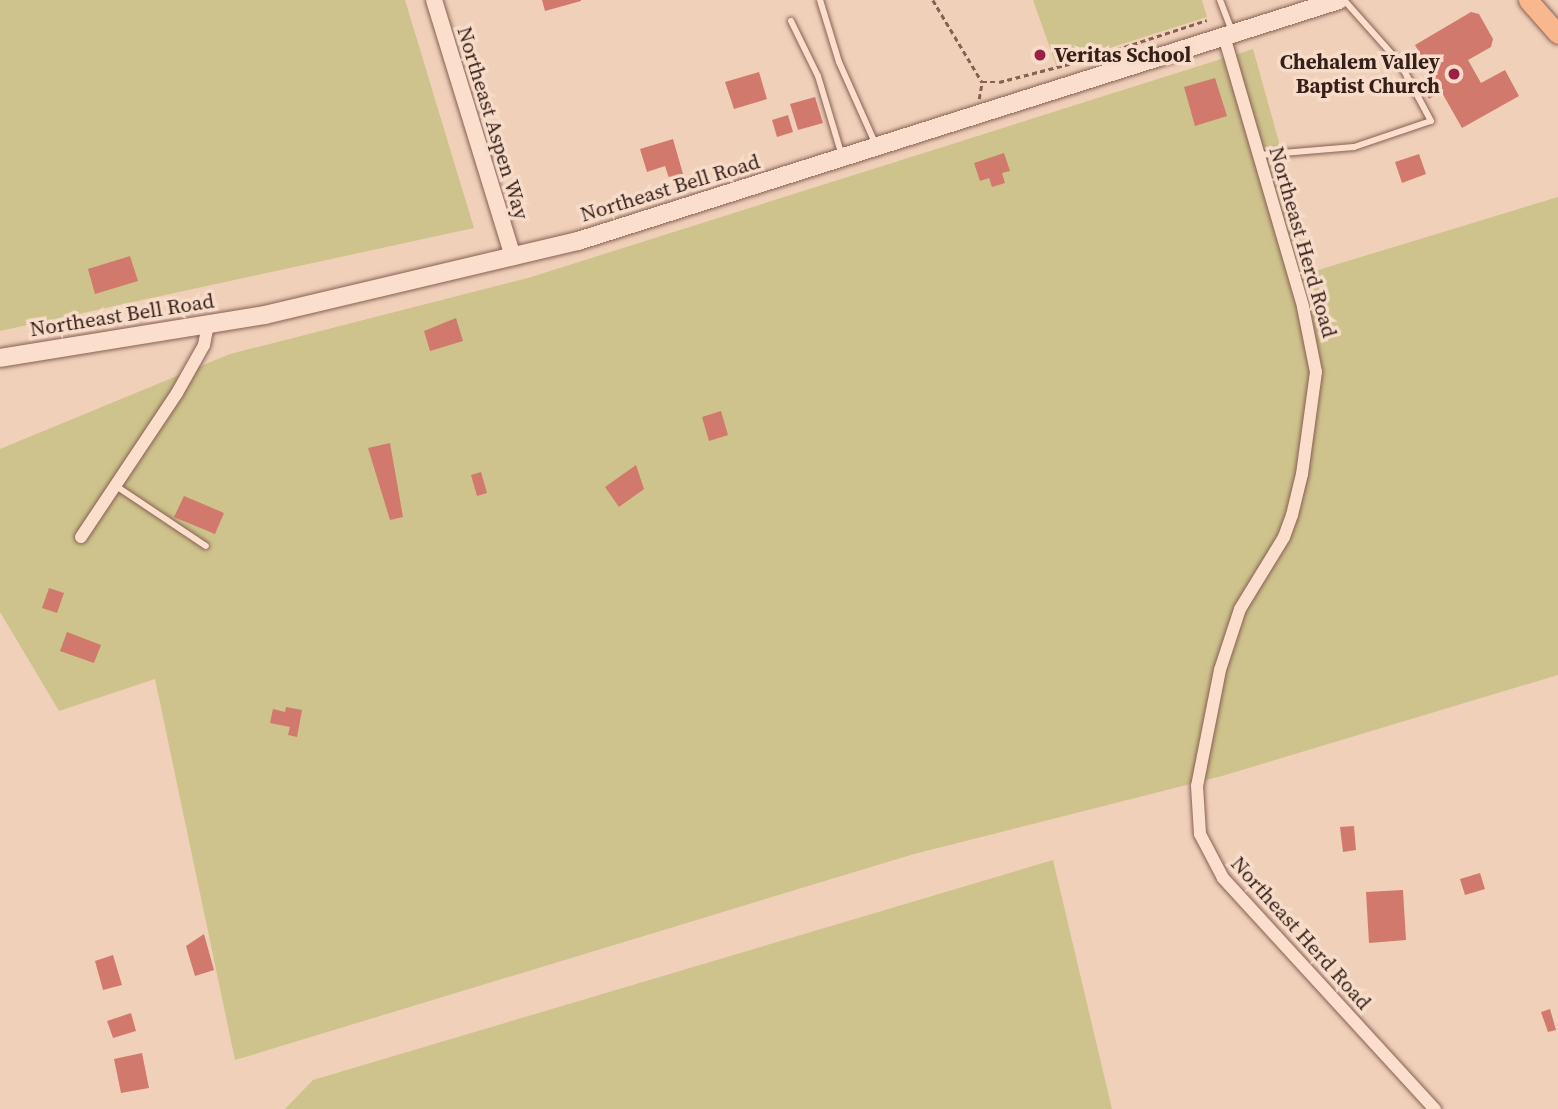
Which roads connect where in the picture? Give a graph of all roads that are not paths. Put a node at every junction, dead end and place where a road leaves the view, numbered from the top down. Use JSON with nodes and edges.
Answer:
{"nodes":[{"id":1,"x":434,"y":0,"type":"edge"},
{"id":2,"x":820,"y":0,"type":"edge"},
{"id":3,"x":1220,"y":0,"type":"edge"},
{"id":4,"x":1339,"y":0,"type":"edge"},
{"id":5,"x":1344,"y":0,"type":"edge"},
{"id":6,"x":1528,"y":0,"type":"edge"},
{"id":7,"x":791,"y":21,"type":"dead end"},
{"id":8,"x":1228,"y":34,"type":"junction"},
{"id":9,"x":1558,"y":34,"type":"edge"},
{"id":10,"x":876,"y":147,"type":"junction"},
{"id":11,"x":1259,"y":155,"type":"junction"},
{"id":12,"x":842,"y":158,"type":"junction"},
{"id":13,"x":513,"y":257,"type":"junction"},
{"id":14,"x":208,"y":325,"type":"junction"},
{"id":15,"x":0,"y":358,"type":"edge"},
{"id":16,"x":116,"y":486,"type":"junction"},
{"id":17,"x":80,"y":537,"type":"dead end"},
{"id":18,"x":206,"y":546,"type":"dead end"},
{"id":19,"x":1434,"y":1109,"type":"edge"}],
"edges":[{"from":1,"to":13,"type":"street","name":"Northeast Aspen Way"},
{"from":2,"to":10,"type":"lane"},
{"from":3,"to":8,"type":"lane"},
{"from":4,"to":8,"type":"main road","name":"Northeast Bell Road"},
{"from":5,"to":11,"type":"lane"},
{"from":6,"to":9,"type":"main road"},
{"from":7,"to":12,"type":"lane"},
{"from":8,"to":10,"type":"main road","name":"Northeast Bell Road"},
{"from":8,"to":11,"type":"street","name":"Northeast Herd Road"},
{"from":10,"to":12,"type":"main road","name":"Northeast Bell Road"},
{"from":11,"to":19,"type":"street","name":"Northeast Herd Road"},
{"from":12,"to":13,"type":"main road","name":"Northeast Bell Road"},
{"from":13,"to":14,"type":"main road","name":"Northeast Bell Road"},
{"from":14,"to":15,"type":"main road","name":"Northeast Bell Road"},
{"from":14,"to":16,"type":"street"},
{"from":16,"to":17,"type":"street"},
{"from":16,"to":18,"type":"lane"}]}
